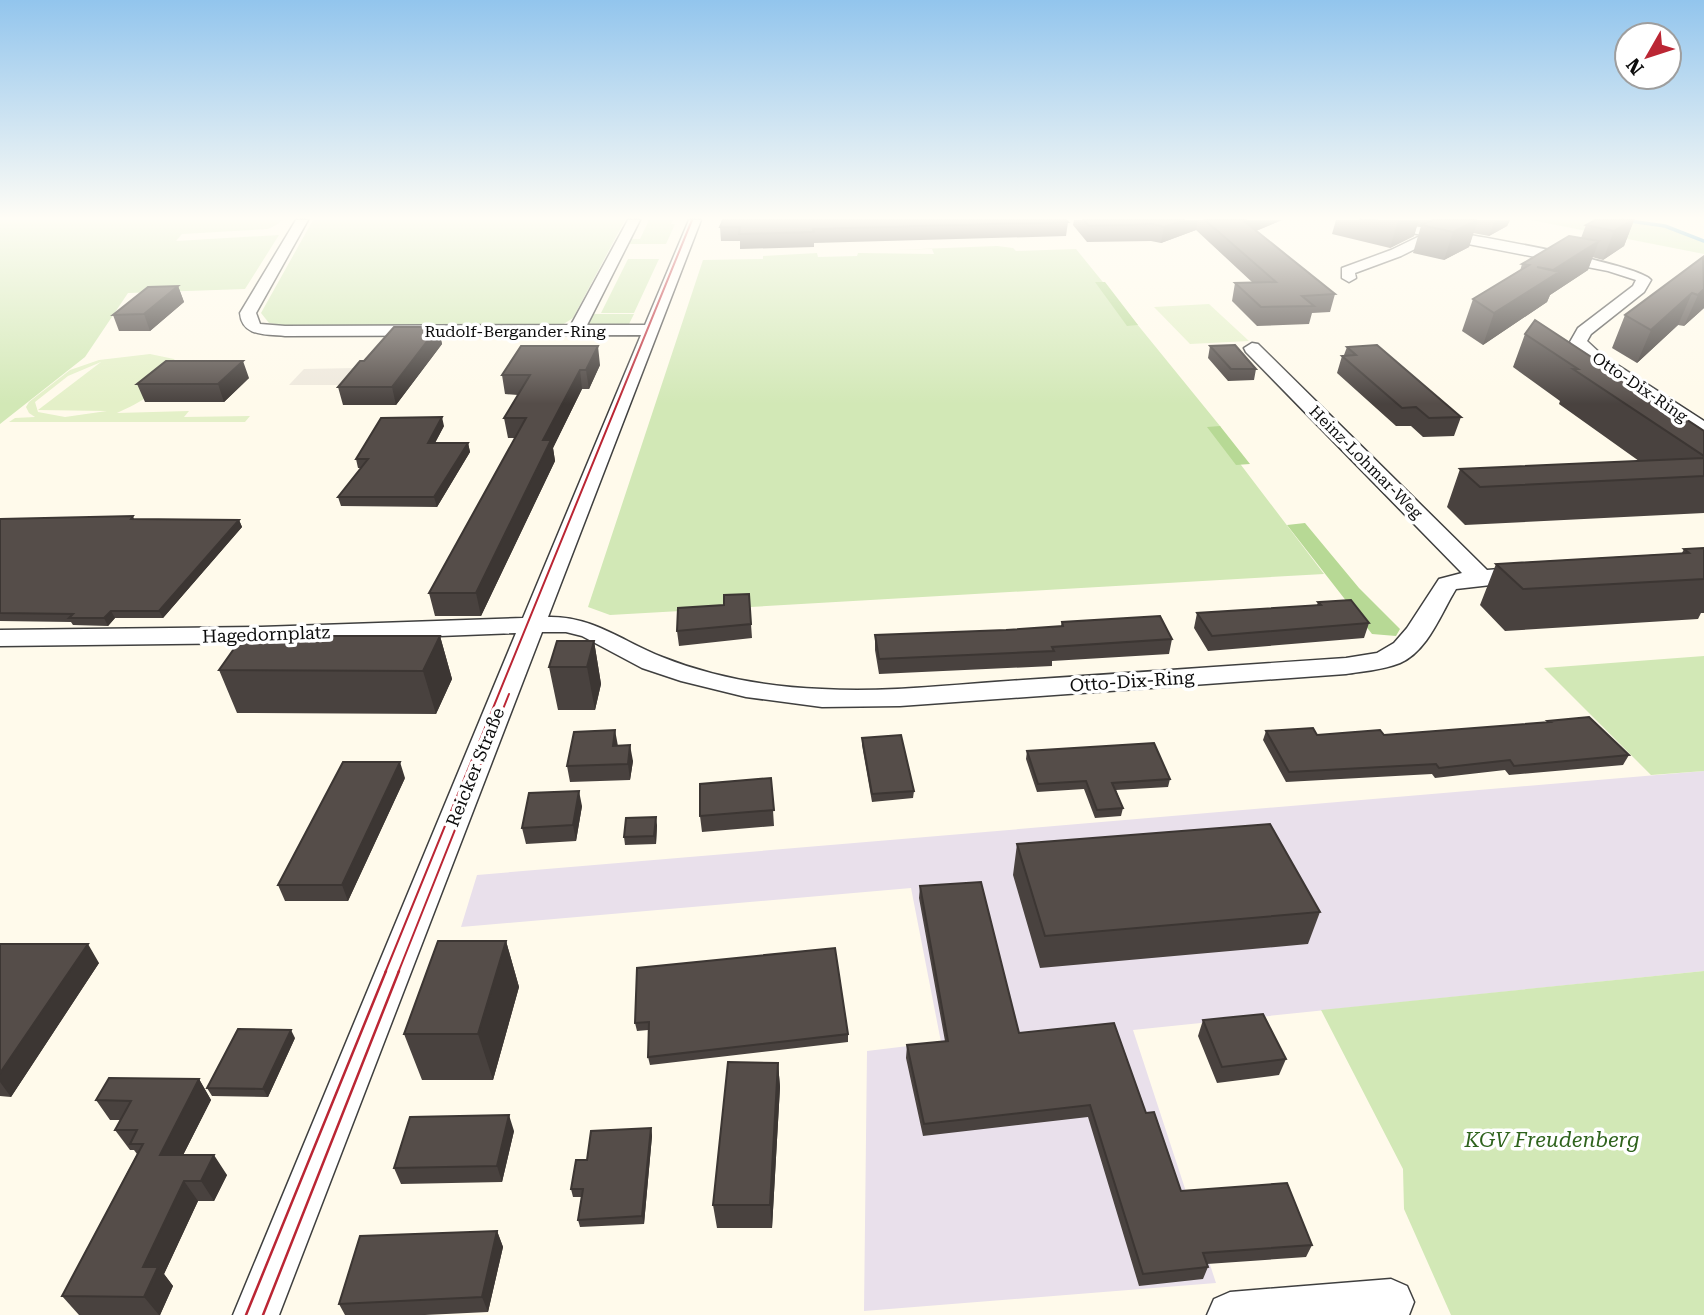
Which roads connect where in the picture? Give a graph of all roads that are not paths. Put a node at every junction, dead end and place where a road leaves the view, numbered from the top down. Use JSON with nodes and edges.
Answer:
{"nodes":[{"id":1,"x":266,"y":281,"type":"edge"},
{"id":2,"x":603,"y":281,"type":"edge"},
{"id":3,"x":670,"y":281,"type":"edge"},
{"id":4,"x":1643,"y":281,"type":"edge"},
{"id":5,"x":651,"y":330,"type":"junction"},
{"id":6,"x":575,"y":331,"type":"junction"},
{"id":7,"x":1252,"y":348,"type":"dead end"},
{"id":8,"x":1704,"y":429,"type":"edge"},
{"id":9,"x":1547,"y":573,"type":"edge"},
{"id":10,"x":1480,"y":577,"type":"junction"},
{"id":11,"x":533,"y":625,"type":"junction"},
{"id":12,"x":0,"y":638,"type":"edge"},
{"id":13,"x":1391,"y":1302,"type":"dead end"},
{"id":14,"x":256,"y":1315,"type":"edge"},
{"id":15,"x":1230,"y":1315,"type":"edge"}],
"edges":[{"from":1,"to":6,"type":"street","name":"Rudolf-Bergander-Ring"},
{"from":2,"to":6,"type":"street"},
{"from":3,"to":5,"type":"street","name":"Reicker Straße"},
{"from":4,"to":8,"type":"street","name":"Otto-Dix-Ring"},
{"from":5,"to":6,"type":"street","name":"Rudolf-Bergander-Ring"},
{"from":5,"to":11,"type":"street","name":"Reicker Straße"},
{"from":7,"to":10,"type":"street","name":"Heinz-Lohmar-Weg"},
{"from":9,"to":10,"type":"street","name":"Otto-Dix-Ring"},
{"from":10,"to":11,"type":"street","name":"Otto-Dix-Ring"},
{"from":11,"to":12,"type":"street","name":"Hagedornplatz"},
{"from":11,"to":14,"type":"street","name":"Reicker Straße"},
{"from":13,"to":15,"type":"street"}]}
